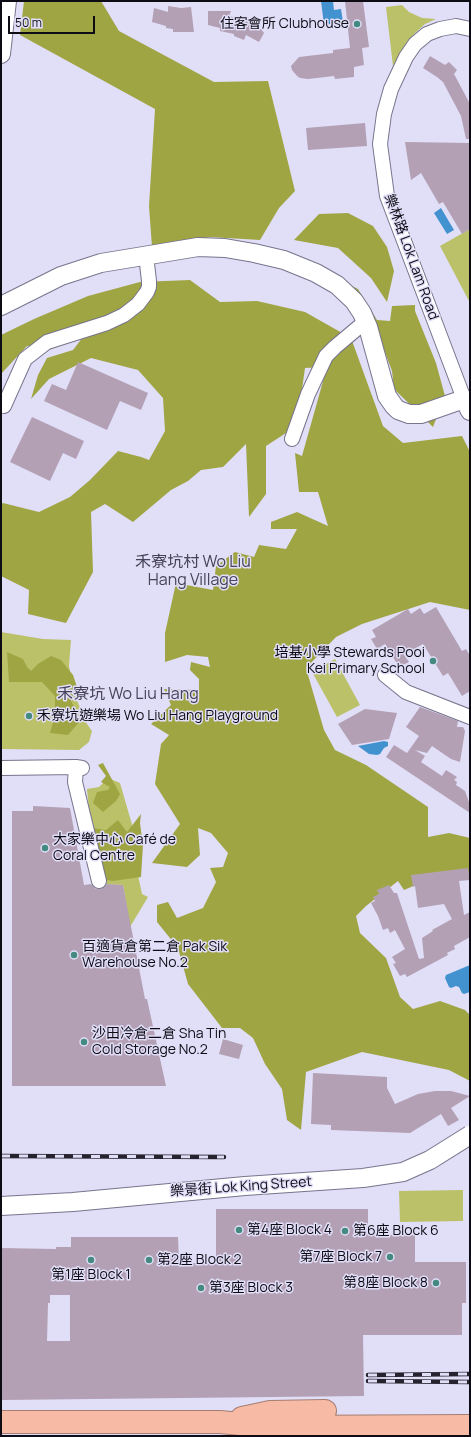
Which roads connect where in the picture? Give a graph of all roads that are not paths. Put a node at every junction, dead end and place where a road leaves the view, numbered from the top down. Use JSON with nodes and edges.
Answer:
{"nodes":[{"id":1,"x":7,"y":1,"type":"edge"},
{"id":2,"x":470,"y":29,"type":"edge"},
{"id":3,"x":1,"y":54,"type":"edge"},
{"id":4,"x":146,"y":255,"type":"junction"},
{"id":5,"x":1,"y":306,"type":"edge"},
{"id":6,"x":366,"y":320,"type":"junction"},
{"id":7,"x":467,"y":405,"type":"edge"},
{"id":8,"x":4,"y":406,"type":"dead end"},
{"id":9,"x":292,"y":439,"type":"dead end"},
{"id":10,"x":385,"y":676,"type":"dead end"},
{"id":11,"x":470,"y":717,"type":"edge"},
{"id":12,"x":1,"y":768,"type":"edge"},
{"id":13,"x":99,"y":881,"type":"dead end"},
{"id":14,"x":470,"y":1135,"type":"edge"},
{"id":15,"x":1,"y":1206,"type":"edge"},
{"id":16,"x":470,"y":1411,"type":"edge"},
{"id":17,"x":1,"y":1422,"type":"edge"},
{"id":18,"x":220,"y":1422,"type":"junction"},
{"id":19,"x":470,"y":1426,"type":"edge"}],
"edges":[{"from":1,"to":3,"type":"street"},
{"from":2,"to":7,"type":"street","name":"樂林路 Lok Lam Road"},
{"from":4,"to":5,"type":"street"},
{"from":4,"to":6,"type":"street"},
{"from":4,"to":8,"type":"street"},
{"from":6,"to":7,"type":"street"},
{"from":6,"to":9,"type":"street"},
{"from":10,"to":11,"type":"street"},
{"from":12,"to":13,"type":"street"},
{"from":14,"to":15,"type":"street","name":"樂景街 Lok King Street","bridge":true},
{"from":16,"to":18,"type":"highway"},
{"from":17,"to":18,"type":"highway"},
{"from":18,"to":19,"type":"highway"}]}
